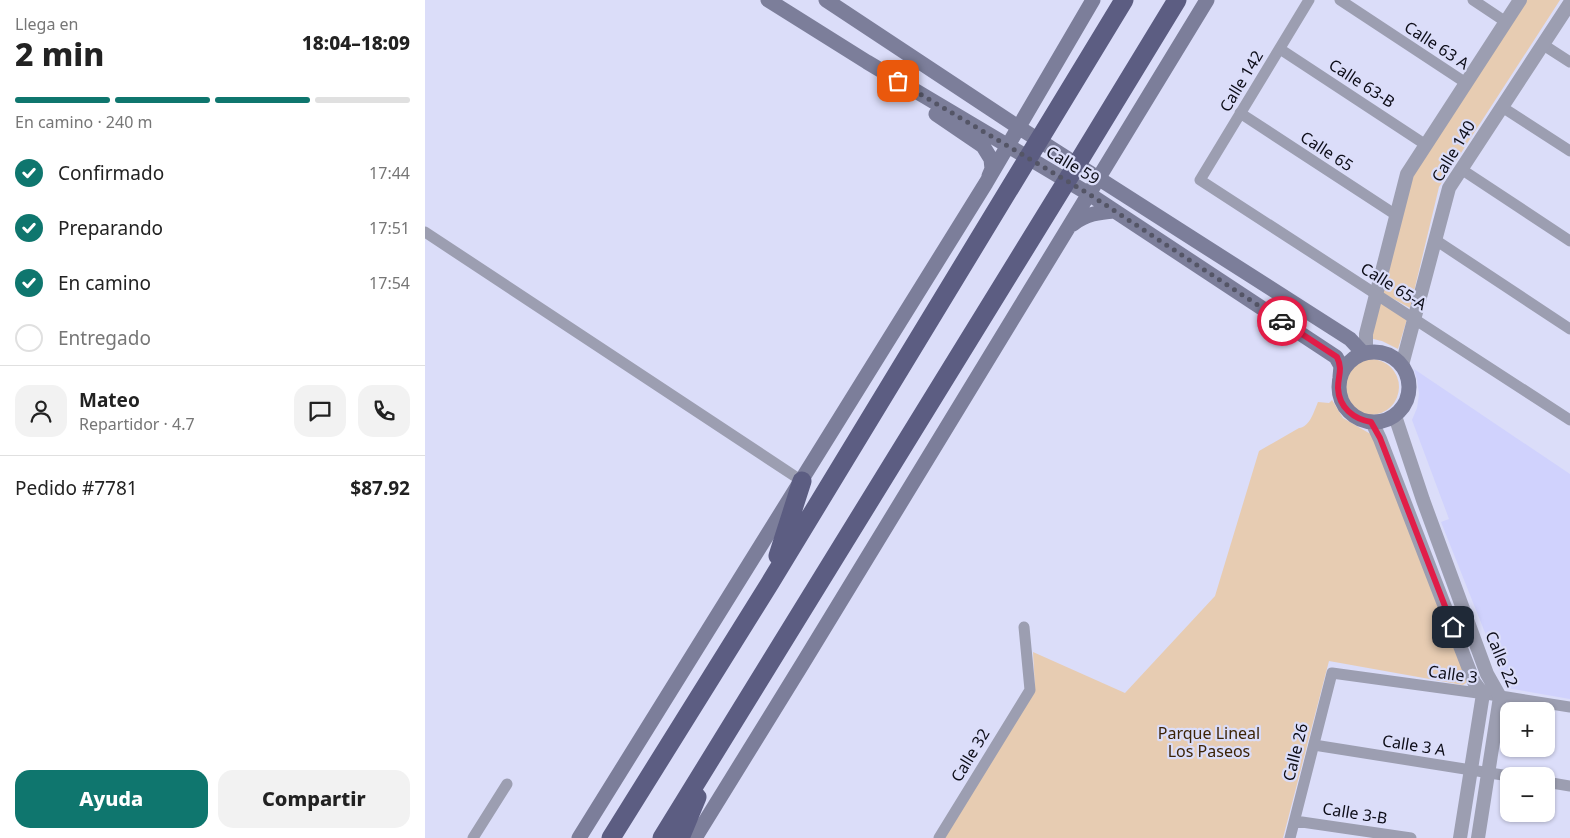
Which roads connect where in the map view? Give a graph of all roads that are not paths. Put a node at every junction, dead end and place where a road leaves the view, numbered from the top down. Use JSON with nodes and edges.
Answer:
{"nodes":[{"id":1,"x":768,"y":0,"type":"edge"},
{"id":2,"x":826,"y":0,"type":"edge"},
{"id":3,"x":1093,"y":0,"type":"edge"},
{"id":4,"x":1124,"y":0,"type":"edge"},
{"id":5,"x":1177,"y":0,"type":"edge"},
{"id":6,"x":1207,"y":0,"type":"edge"},
{"id":7,"x":1309,"y":0,"type":"edge"},
{"id":8,"x":1341,"y":0,"type":"edge"},
{"id":9,"x":1473,"y":0,"type":"edge"},
{"id":10,"x":1521,"y":0,"type":"edge"},
{"id":11,"x":1570,"y":3,"type":"edge"},
{"id":12,"x":1506,"y":22,"type":"junction"},
{"id":13,"x":1543,"y":44,"type":"junction"},
{"id":14,"x":1280,"y":49,"type":"junction"},
{"id":15,"x":867,"y":62,"type":"junction"},
{"id":16,"x":1570,"y":62,"type":"edge"},
{"id":17,"x":1466,"y":83,"type":"junction"},
{"id":18,"x":1502,"y":107,"type":"junction"},
{"id":19,"x":1240,"y":113,"type":"junction"},
{"id":20,"x":1018,"y":127,"type":"junction"},
{"id":21,"x":1426,"y":145,"type":"junction"},
{"id":22,"x":1007,"y":146,"type":"junction"},
{"id":23,"x":1570,"y":151,"type":"edge"},
{"id":24,"x":1461,"y":169,"type":"junction"},
{"id":25,"x":1099,"y":178,"type":"junction"},
{"id":26,"x":1200,"y":180,"type":"joint"},
{"id":27,"x":986,"y":182,"type":"junction"},
{"id":28,"x":1089,"y":194,"type":"junction"},
{"id":29,"x":1115,"y":211,"type":"junction"},
{"id":30,"x":1396,"y":216,"type":"junction"},
{"id":31,"x":1067,"y":228,"type":"junction"},
{"id":32,"x":425,"y":232,"type":"edge"},
{"id":33,"x":1570,"y":241,"type":"edge"},
{"id":34,"x":1435,"y":242,"type":"junction"},
{"id":35,"x":1376,"y":295,"type":"junction"},
{"id":36,"x":1415,"y":319,"type":"junction"},
{"id":37,"x":1570,"y":329,"type":"edge"},
{"id":38,"x":1365,"y":353,"type":"junction"},
{"id":39,"x":1402,"y":365,"type":"junction"},
{"id":40,"x":1339,"y":377,"type":"junction"},
{"id":41,"x":1395,"y":416,"type":"junction"},
{"id":42,"x":1570,"y":420,"type":"edge"},
{"id":43,"x":1371,"y":422,"type":"junction"},
{"id":44,"x":802,"y":481,"type":"junction"},
{"id":45,"x":770,"y":583,"type":"junction"},
{"id":46,"x":1023,"y":627,"type":"dead end"},
{"id":47,"x":1332,"y":673,"type":"joint"},
{"id":48,"x":1483,"y":694,"type":"junction"},
{"id":49,"x":1500,"y":697,"type":"junction"},
{"id":50,"x":1570,"y":707,"type":"edge"},
{"id":51,"x":720,"y":743,"type":"junction"},
{"id":52,"x":1314,"y":746,"type":"junction"},
{"id":53,"x":1471,"y":770,"type":"junction"},
{"id":54,"x":1489,"y":773,"type":"junction"},
{"id":55,"x":1500,"y":775,"type":"edge"},
{"id":56,"x":507,"y":784,"type":"dead end"},
{"id":57,"x":1555,"y":784,"type":"edge"},
{"id":58,"x":1570,"y":786,"type":"edge"},
{"id":59,"x":1295,"y":820,"type":"junction"},
{"id":60,"x":611,"y":836,"type":"edge"},
{"id":61,"x":473,"y":838,"type":"edge"},
{"id":62,"x":579,"y":838,"type":"edge"},
{"id":63,"x":662,"y":838,"type":"edge"},
{"id":64,"x":681,"y":838,"type":"edge"},
{"id":65,"x":695,"y":838,"type":"edge"},
{"id":66,"x":939,"y":838,"type":"edge"},
{"id":67,"x":1290,"y":838,"type":"edge"},
{"id":68,"x":1411,"y":838,"type":"edge"},
{"id":69,"x":1460,"y":838,"type":"edge"},
{"id":70,"x":1478,"y":838,"type":"edge"}],
"edges":[{"from":1,"to":15,"type":"main road","name":"Calle 59"},
{"from":2,"to":20,"type":"main road","name":"Calle 59"},
{"from":3,"to":20,"type":"main road"},
{"from":4,"to":45,"type":"highway"},
{"from":5,"to":51,"type":"highway"},
{"from":6,"to":25,"type":"main road"},
{"from":7,"to":14,"type":"street","name":"Calle 142"},
{"from":8,"to":17,"type":"street","name":"Calle 63 A"},
{"from":9,"to":12,"type":"street"},
{"from":10,"to":12,"type":"street","name":"Calle 140"},
{"from":11,"to":13,"type":"street","name":"Calle 140"},
{"from":12,"to":17,"type":"street","name":"Calle 140"},
{"from":13,"to":16,"type":"street"},
{"from":13,"to":18,"type":"street","name":"Calle 140"},
{"from":14,"to":19,"type":"street","name":"Calle 142"},
{"from":14,"to":21,"type":"street","name":"Calle 63-B"},
{"from":15,"to":22,"type":"main road","name":"Calle 59"},
{"from":15,"to":27,"type":"main road"},
{"from":17,"to":21,"type":"street","name":"Calle 140"},
{"from":18,"to":23,"type":"street"},
{"from":18,"to":24,"type":"street","name":"Calle 140"},
{"from":19,"to":26,"type":"street","name":"Calle 142"},
{"from":19,"to":30,"type":"street","name":"Calle 65"},
{"from":20,"to":22,"type":"main road"},
{"from":20,"to":25,"type":"main road","name":"Calle 59"},
{"from":21,"to":30,"type":"street","name":"Calle 140"},
{"from":22,"to":27,"type":"main road"},
{"from":22,"to":28,"type":"main road","name":"Calle 59"},
{"from":24,"to":33,"type":"street"},
{"from":24,"to":34,"type":"street","name":"Calle 140"},
{"from":25,"to":28,"type":"main road"},
{"from":25,"to":38,"type":"main road","name":"Calle 59"},
{"from":26,"to":35,"type":"street","name":"Calle 65-A"},
{"from":27,"to":44,"type":"main road"},
{"from":28,"to":29,"type":"main road","name":"Calle 59"},
{"from":28,"to":31,"type":"main road"},
{"from":29,"to":31,"type":"main road"},
{"from":29,"to":40,"type":"main road","name":"Calle 59"},
{"from":30,"to":35,"type":"street","name":"Calle 140"},
{"from":31,"to":65,"type":"main road"},
{"from":32,"to":44,"type":"street"},
{"from":34,"to":36,"type":"street","name":"Calle 140"},
{"from":34,"to":37,"type":"street"},
{"from":35,"to":36,"type":"street","name":"Calle 65-A"},
{"from":35,"to":38,"type":"street","name":"Calle 140"},
{"from":36,"to":39,"type":"street","name":"Calle 140"},
{"from":36,"to":42,"type":"street","name":"Calle 65-A"},
{"from":38,"to":39,"type":"main road"},
{"from":38,"to":40,"type":"main road"},
{"from":39,"to":41,"type":"main road"},
{"from":40,"to":43,"type":"main road"},
{"from":41,"to":43,"type":"main road"},
{"from":41,"to":49,"type":"street","name":"Calle 22"},
{"from":43,"to":48,"type":"street","name":"Calle 22"},
{"from":44,"to":45,"type":"highway"},
{"from":44,"to":62,"type":"main road"},
{"from":45,"to":60,"type":"highway"},
{"from":46,"to":66,"type":"street","name":"Calle 32"},
{"from":47,"to":48,"type":"street","name":"Calle 3"},
{"from":47,"to":52,"type":"street","name":"Calle 26"},
{"from":48,"to":49,"type":"street","name":"Calle 3"},
{"from":48,"to":53,"type":"street","name":"Calle 22"},
{"from":49,"to":50,"type":"street","name":"Calle 3"},
{"from":49,"to":54,"type":"street","name":"Calle 22"},
{"from":51,"to":63,"type":"highway"},
{"from":51,"to":64,"type":"highway"},
{"from":52,"to":53,"type":"street","name":"Calle 3 A"},
{"from":52,"to":59,"type":"street","name":"Calle 26"},
{"from":53,"to":54,"type":"street","name":"Calle 3 A"},
{"from":53,"to":69,"type":"street","name":"Calle 22"},
{"from":54,"to":55,"type":"street","name":"Calle 3 A"},
{"from":54,"to":70,"type":"street","name":"Calle 22"},
{"from":56,"to":61,"type":"street"},
{"from":57,"to":58,"type":"street"},
{"from":59,"to":67,"type":"street","name":"Calle 26"},
{"from":59,"to":68,"type":"street","name":"Calle 3-B"}]}
